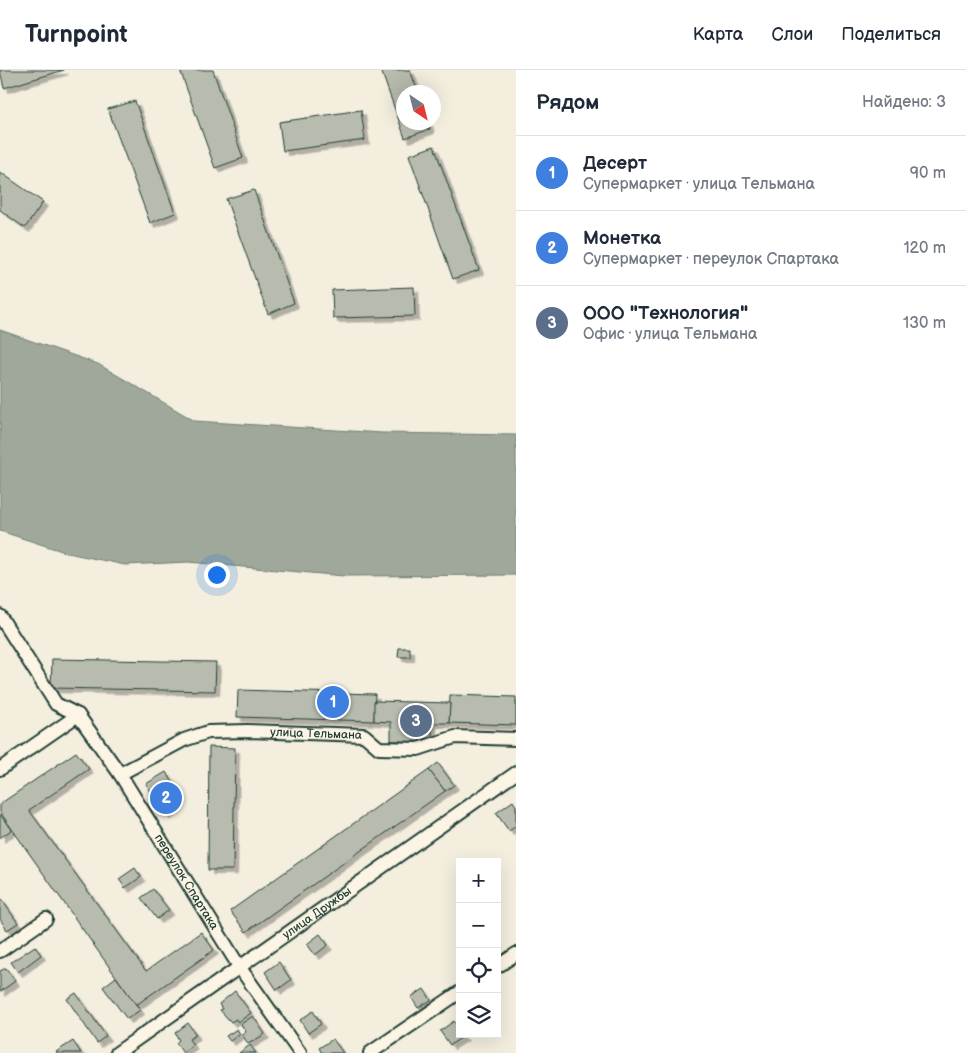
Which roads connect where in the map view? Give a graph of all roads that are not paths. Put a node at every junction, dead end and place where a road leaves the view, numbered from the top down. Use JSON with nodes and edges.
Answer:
{"nodes":[{"id":1,"x":0,"y":616,"type":"edge"},
{"id":2,"x":78,"y":715,"type":"junction"},
{"id":3,"x":516,"y":739,"type":"edge"},
{"id":4,"x":0,"y":769,"type":"edge"},
{"id":5,"x":516,"y":773,"type":"edge"},
{"id":6,"x":120,"y":774,"type":"junction"},
{"id":7,"x":46,"y":919,"type":"dead end"},
{"id":8,"x":0,"y":951,"type":"edge"},
{"id":9,"x":516,"y":954,"type":"edge"},
{"id":10,"x":501,"y":964,"type":"edge"},
{"id":11,"x":240,"y":968,"type":"junction"},
{"id":12,"x":459,"y":993,"type":"edge"},
{"id":13,"x":117,"y":1053,"type":"edge"},
{"id":14,"x":300,"y":1053,"type":"edge"},
{"id":15,"x":370,"y":1053,"type":"edge"}],
"edges":[{"from":1,"to":2,"type":"street","name":"переулок Спартака"},
{"from":2,"to":4,"type":"street"},
{"from":2,"to":6,"type":"street","name":"переулок Спартака"},
{"from":3,"to":6,"type":"street","name":"улица Тельмана"},
{"from":5,"to":11,"type":"street","name":"улица Дружбы"},
{"from":6,"to":11,"type":"street","name":"переулок Спартака"},
{"from":7,"to":8,"type":"street"},
{"from":9,"to":10,"type":"street"},
{"from":11,"to":13,"type":"street","name":"улица Дружбы"},
{"from":11,"to":14,"type":"street","name":"переулок Спартака"},
{"from":12,"to":15,"type":"street"}]}
